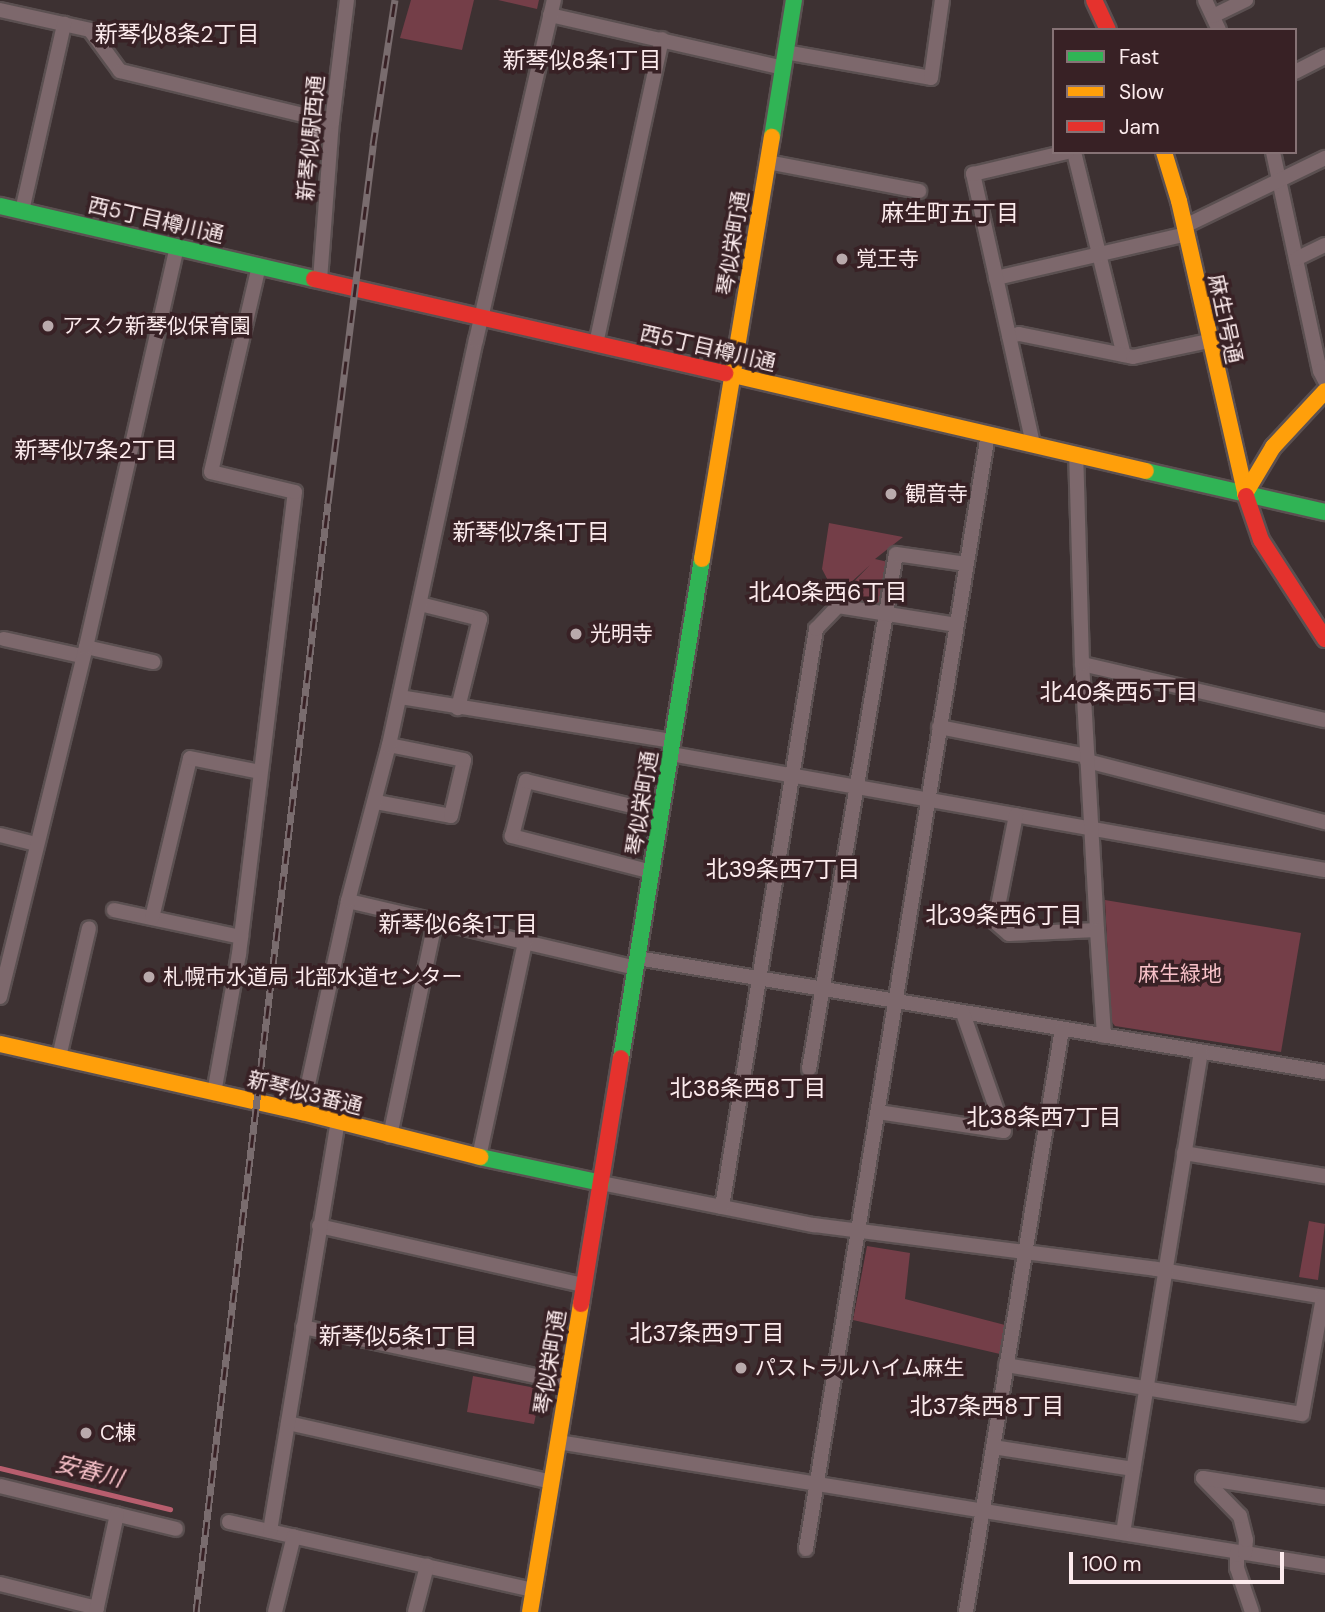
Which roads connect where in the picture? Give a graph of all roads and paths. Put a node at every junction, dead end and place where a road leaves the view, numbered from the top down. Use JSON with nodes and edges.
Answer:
{"nodes":[{"id":1,"x":347,"y":0,"type":"edge"},
{"id":2,"x":554,"y":0,"type":"edge"},
{"id":3,"x":793,"y":0,"type":"edge"},
{"id":4,"x":942,"y":0,"type":"edge"},
{"id":5,"x":1094,"y":0,"type":"edge"},
{"id":6,"x":1205,"y":0,"type":"edge"},
{"id":7,"x":1246,"y":0,"type":"edge"},
{"id":8,"x":0,"y":10,"type":"edge"},
{"id":9,"x":550,"y":15,"type":"junction"},
{"id":10,"x":1216,"y":23,"type":"edge"},
{"id":11,"x":64,"y":24,"type":"junction"},
{"id":12,"x":1107,"y":28,"type":"edge"},
{"id":13,"x":662,"y":39,"type":"junction"},
{"id":14,"x":1325,"y":57,"type":"edge"},
{"id":15,"x":784,"y":60,"type":"junction"},
{"id":16,"x":1297,"y":71,"type":"edge"},
{"id":17,"x":332,"y":122,"type":"junction"},
{"id":18,"x":1058,"y":154,"type":"edge"},
{"id":19,"x":1074,"y":154,"type":"edge"},
{"id":20,"x":1165,"y":154,"type":"edge"},
{"id":21,"x":1273,"y":154,"type":"edge"},
{"id":22,"x":1325,"y":158,"type":"edge"},
{"id":23,"x":767,"y":162,"type":"junction"},
{"id":24,"x":1279,"y":181,"type":"junction"},
{"id":25,"x":919,"y":191,"type":"dead end"},
{"id":26,"x":0,"y":206,"type":"edge"},
{"id":27,"x":22,"y":211,"type":"junction"},
{"id":28,"x":1186,"y":230,"type":"junction"},
{"id":29,"x":1325,"y":245,"type":"edge"},
{"id":30,"x":177,"y":247,"type":"junction"},
{"id":31,"x":1099,"y":254,"type":"junction"},
{"id":32,"x":1296,"y":259,"type":"junction"},
{"id":33,"x":259,"y":266,"type":"junction"},
{"id":34,"x":996,"y":278,"type":"junction"},
{"id":35,"x":320,"y":280,"type":"junction"},
{"id":36,"x":481,"y":317,"type":"junction"},
{"id":37,"x":1009,"y":336,"type":"junction"},
{"id":38,"x":1209,"y":341,"type":"junction"},
{"id":39,"x":596,"y":344,"type":"junction"},
{"id":40,"x":1124,"y":355,"type":"junction"},
{"id":41,"x":732,"y":375,"type":"junction"},
{"id":42,"x":1325,"y":381,"type":"edge"},
{"id":43,"x":1323,"y":396,"type":"edge"},
{"id":44,"x":988,"y":434,"type":"junction"},
{"id":45,"x":1032,"y":444,"type":"junction"},
{"id":46,"x":1076,"y":454,"type":"junction"},
{"id":47,"x":1245,"y":494,"type":"junction"},
{"id":48,"x":1325,"y":512,"type":"edge"},
{"id":49,"x":966,"y":564,"type":"junction"},
{"id":50,"x":420,"y":604,"type":"junction"},
{"id":51,"x":885,"y":614,"type":"junction"},
{"id":52,"x":956,"y":625,"type":"junction"},
{"id":53,"x":2,"y":638,"type":"edge"},
{"id":54,"x":1325,"y":639,"type":"edge"},
{"id":55,"x":84,"y":651,"type":"junction"},
{"id":56,"x":0,"y":655,"type":"edge"},
{"id":57,"x":153,"y":662,"type":"dead end"},
{"id":58,"x":1082,"y":664,"type":"junction"},
{"id":59,"x":400,"y":697,"type":"junction"},
{"id":60,"x":458,"y":708,"type":"junction"},
{"id":61,"x":1325,"y":720,"type":"edge"},
{"id":62,"x":939,"y":727,"type":"junction"},
{"id":63,"x":389,"y":745,"type":"junction"},
{"id":64,"x":672,"y":748,"type":"junction"},
{"id":65,"x":1087,"y":759,"type":"junction"},
{"id":66,"x":260,"y":772,"type":"junction"},
{"id":67,"x":793,"y":776,"type":"junction"},
{"id":68,"x":856,"y":787,"type":"junction"},
{"id":69,"x":928,"y":800,"type":"junction"},
{"id":70,"x":376,"y":802,"type":"junction"},
{"id":71,"x":661,"y":813,"type":"junction"},
{"id":72,"x":1016,"y":815,"type":"junction"},
{"id":73,"x":1325,"y":822,"type":"edge"},
{"id":74,"x":1091,"y":828,"type":"junction"},
{"id":75,"x":0,"y":835,"type":"edge"},
{"id":76,"x":36,"y":844,"type":"junction"},
{"id":77,"x":1325,"y":870,"type":"edge"},
{"id":78,"x":652,"y":872,"type":"junction"},
{"id":79,"x":348,"y":901,"type":"junction"},
{"id":80,"x":114,"y":910,"type":"dead end"},
{"id":81,"x":152,"y":918,"type":"junction"},
{"id":82,"x":435,"y":923,"type":"junction"},
{"id":83,"x":89,"y":929,"type":"dead end"},
{"id":84,"x":1097,"y":930,"type":"junction"},
{"id":85,"x":241,"y":937,"type":"junction"},
{"id":86,"x":525,"y":943,"type":"junction"},
{"id":87,"x":637,"y":963,"type":"junction"},
{"id":88,"x":758,"y":978,"type":"junction"},
{"id":89,"x":823,"y":989,"type":"junction"},
{"id":90,"x":0,"y":997,"type":"edge"},
{"id":91,"x":897,"y":1001,"type":"junction"},
{"id":92,"x":963,"y":1013,"type":"junction"},
{"id":93,"x":1062,"y":1029,"type":"junction"},
{"id":94,"x":1104,"y":1036,"type":"junction"},
{"id":95,"x":0,"y":1044,"type":"edge"},
{"id":96,"x":1201,"y":1052,"type":"junction"},
{"id":97,"x":59,"y":1057,"type":"junction"},
{"id":98,"x":809,"y":1069,"type":"dead end"},
{"id":99,"x":1325,"y":1072,"type":"edge"},
{"id":100,"x":215,"y":1093,"type":"junction"},
{"id":101,"x":302,"y":1112,"type":"junction"},
{"id":102,"x":878,"y":1112,"type":"junction"},
{"id":103,"x":338,"y":1122,"type":"junction"},
{"id":104,"x":390,"y":1136,"type":"junction"},
{"id":105,"x":1184,"y":1153,"type":"junction"},
{"id":106,"x":479,"y":1157,"type":"junction"},
{"id":107,"x":1325,"y":1176,"type":"edge"},
{"id":108,"x":601,"y":1183,"type":"junction"},
{"id":109,"x":722,"y":1207,"type":"junction"},
{"id":110,"x":319,"y":1226,"type":"junction"},
{"id":111,"x":858,"y":1231,"type":"junction"},
{"id":112,"x":1026,"y":1252,"type":"junction"},
{"id":113,"x":1165,"y":1270,"type":"junction"},
{"id":114,"x":584,"y":1285,"type":"junction"},
{"id":115,"x":1324,"y":1297,"type":"edge"},
{"id":116,"x":303,"y":1327,"type":"junction"},
{"id":117,"x":1006,"y":1364,"type":"junction"},
{"id":118,"x":568,"y":1383,"type":"junction"},
{"id":119,"x":1146,"y":1387,"type":"junction"},
{"id":120,"x":288,"y":1423,"type":"junction"},
{"id":121,"x":558,"y":1441,"type":"junction"},
{"id":122,"x":993,"y":1447,"type":"junction"},
{"id":123,"x":1133,"y":1469,"type":"junction"},
{"id":124,"x":551,"y":1482,"type":"junction"},
{"id":125,"x":817,"y":1484,"type":"junction"},
{"id":126,"x":0,"y":1486,"type":"edge"},
{"id":127,"x":1325,"y":1497,"type":"edge"},
{"id":128,"x":982,"y":1510,"type":"junction"},
{"id":129,"x":117,"y":1514,"type":"junction"},
{"id":130,"x":229,"y":1522,"type":"dead end"},
{"id":131,"x":176,"y":1529,"type":"dead end"},
{"id":132,"x":270,"y":1531,"type":"junction"},
{"id":133,"x":1123,"y":1533,"type":"junction"},
{"id":134,"x":294,"y":1536,"type":"junction"},
{"id":135,"x":806,"y":1549,"type":"dead end"},
{"id":136,"x":1241,"y":1552,"type":"junction"},
{"id":137,"x":427,"y":1566,"type":"junction"},
{"id":138,"x":1325,"y":1566,"type":"edge"},
{"id":139,"x":0,"y":1584,"type":"edge"},
{"id":140,"x":534,"y":1590,"type":"junction"},
{"id":141,"x":97,"y":1610,"type":"edge"},
{"id":142,"x":275,"y":1612,"type":"edge"},
{"id":143,"x":415,"y":1612,"type":"edge"},
{"id":144,"x":530,"y":1612,"type":"edge"},
{"id":145,"x":966,"y":1612,"type":"edge"},
{"id":146,"x":1252,"y":1612,"type":"edge"}],
"edges":[{"from":1,"to":17,"type":"street","name":"新琴似駅西通"},
{"from":2,"to":9,"type":"street"},
{"from":3,"to":15,"type":"main road","name":"琴似栄町通"},
{"from":4,"to":15,"type":"street"},
{"from":5,"to":12,"type":"main road"},
{"from":6,"to":10,"type":"street"},
{"from":7,"to":10,"type":"street"},
{"from":8,"to":11,"type":"street"},
{"from":9,"to":13,"type":"street"},
{"from":9,"to":36,"type":"street"},
{"from":11,"to":17,"type":"street"},
{"from":11,"to":27,"type":"street"},
{"from":13,"to":15,"type":"street"},
{"from":13,"to":39,"type":"street"},
{"from":14,"to":16,"type":"street"},
{"from":15,"to":23,"type":"main road","name":"琴似栄町通"},
{"from":17,"to":35,"type":"street","name":"新琴似駅西通"},
{"from":18,"to":34,"type":"street"},
{"from":19,"to":31,"type":"street"},
{"from":20,"to":28,"type":"main road","name":"麻生1号通"},
{"from":21,"to":24,"type":"street"},
{"from":22,"to":24,"type":"street"},
{"from":23,"to":25,"type":"street"},
{"from":23,"to":41,"type":"main road","name":"琴似栄町通"},
{"from":24,"to":28,"type":"street"},
{"from":24,"to":32,"type":"street"},
{"from":26,"to":27,"type":"main road","name":"西5丁目樽川通"},
{"from":27,"to":30,"type":"main road","name":"西5丁目樽川通"},
{"from":28,"to":31,"type":"street"},
{"from":28,"to":38,"type":"main road","name":"麻生1号通"},
{"from":29,"to":32,"type":"street"},
{"from":30,"to":33,"type":"main road","name":"西5丁目樽川通"},
{"from":30,"to":55,"type":"street"},
{"from":31,"to":34,"type":"street"},
{"from":31,"to":40,"type":"street"},
{"from":32,"to":42,"type":"street"},
{"from":33,"to":35,"type":"main road","name":"西5丁目樽川通"},
{"from":33,"to":66,"type":"street"},
{"from":34,"to":37,"type":"street"},
{"from":35,"to":36,"type":"main road","name":"西5丁目樽川通"},
{"from":36,"to":39,"type":"main road","name":"西5丁目樽川通"},
{"from":36,"to":50,"type":"street"},
{"from":37,"to":40,"type":"street"},
{"from":37,"to":45,"type":"street"},
{"from":38,"to":40,"type":"street"},
{"from":38,"to":47,"type":"main road","name":"麻生1号通"},
{"from":39,"to":41,"type":"main road","name":"西5丁目樽川通"},
{"from":41,"to":44,"type":"main road","name":"西5丁目樽川通"},
{"from":41,"to":64,"type":"main road","name":"琴似栄町通"},
{"from":43,"to":47,"type":"main road"},
{"from":44,"to":45,"type":"main road","name":"西5丁目樽川通"},
{"from":44,"to":49,"type":"street"},
{"from":45,"to":46,"type":"main road","name":"西5丁目樽川通"},
{"from":46,"to":47,"type":"main road","name":"西5丁目樽川通"},
{"from":46,"to":58,"type":"street"},
{"from":47,"to":48,"type":"main road","name":"西5丁目樽川通"},
{"from":47,"to":54,"type":"main road"},
{"from":49,"to":51,"type":"street"},
{"from":49,"to":52,"type":"street"},
{"from":50,"to":59,"type":"street"},
{"from":50,"to":60,"type":"street"},
{"from":51,"to":52,"type":"street"},
{"from":51,"to":67,"type":"street"},
{"from":51,"to":68,"type":"street"},
{"from":52,"to":62,"type":"street"},
{"from":53,"to":55,"type":"street"},
{"from":53,"to":56,"type":"street"},
{"from":55,"to":57,"type":"street"},
{"from":55,"to":76,"type":"street"},
{"from":58,"to":61,"type":"street"},
{"from":58,"to":65,"type":"street"},
{"from":59,"to":60,"type":"street"},
{"from":59,"to":63,"type":"street"},
{"from":60,"to":64,"type":"street"},
{"from":62,"to":65,"type":"street"},
{"from":62,"to":69,"type":"street"},
{"from":63,"to":70,"type":"street"},
{"from":63,"to":70,"type":"street"},
{"from":64,"to":67,"type":"street"},
{"from":64,"to":71,"type":"main road","name":"琴似栄町通"},
{"from":65,"to":73,"type":"street"},
{"from":65,"to":74,"type":"street"},
{"from":66,"to":81,"type":"street"},
{"from":66,"to":85,"type":"street"},
{"from":67,"to":68,"type":"street"},
{"from":67,"to":88,"type":"street"},
{"from":68,"to":69,"type":"street"},
{"from":68,"to":89,"type":"street"},
{"from":69,"to":72,"type":"street"},
{"from":69,"to":91,"type":"street"},
{"from":70,"to":79,"type":"street"},
{"from":71,"to":78,"type":"main road","name":"琴似栄町通"},
{"from":71,"to":78,"type":"street"},
{"from":72,"to":74,"type":"street"},
{"from":72,"to":84,"type":"street"},
{"from":74,"to":77,"type":"street"},
{"from":74,"to":84,"type":"street"},
{"from":75,"to":76,"type":"street"},
{"from":76,"to":90,"type":"street"},
{"from":78,"to":87,"type":"main road","name":"琴似栄町通"},
{"from":79,"to":82,"type":"street"},
{"from":79,"to":101,"type":"street"},
{"from":80,"to":81,"type":"street"},
{"from":81,"to":85,"type":"street"},
{"from":82,"to":86,"type":"street"},
{"from":82,"to":104,"type":"street"},
{"from":83,"to":97,"type":"street"},
{"from":84,"to":94,"type":"street"},
{"from":85,"to":100,"type":"street"},
{"from":86,"to":87,"type":"street"},
{"from":86,"to":106,"type":"street"},
{"from":87,"to":88,"type":"street"},
{"from":87,"to":108,"type":"main road","name":"琴似栄町通"},
{"from":88,"to":89,"type":"street"},
{"from":88,"to":109,"type":"street"},
{"from":89,"to":91,"type":"street"},
{"from":89,"to":98,"type":"street"},
{"from":91,"to":92,"type":"street"},
{"from":91,"to":102,"type":"street"},
{"from":92,"to":93,"type":"street"},
{"from":92,"to":102,"type":"street"},
{"from":93,"to":94,"type":"street"},
{"from":93,"to":112,"type":"street"},
{"from":94,"to":96,"type":"street"},
{"from":95,"to":97,"type":"main road","name":"新琴似3番通"},
{"from":96,"to":99,"type":"street"},
{"from":96,"to":105,"type":"street"},
{"from":97,"to":100,"type":"main road","name":"新琴似3番通"},
{"from":100,"to":101,"type":"main road","name":"新琴似3番通"},
{"from":101,"to":103,"type":"main road","name":"新琴似3番通"},
{"from":102,"to":111,"type":"street"},
{"from":103,"to":104,"type":"main road","name":"新琴似3番通"},
{"from":103,"to":110,"type":"street"},
{"from":104,"to":106,"type":"main road","name":"新琴似3番通"},
{"from":105,"to":107,"type":"street"},
{"from":105,"to":113,"type":"street"},
{"from":106,"to":108,"type":"main road","name":"新琴似3番通"},
{"from":108,"to":109,"type":"street"},
{"from":108,"to":114,"type":"main road","name":"琴似栄町通"},
{"from":109,"to":111,"type":"street"},
{"from":110,"to":114,"type":"street"},
{"from":110,"to":116,"type":"street"},
{"from":111,"to":112,"type":"street"},
{"from":111,"to":125,"type":"street"},
{"from":112,"to":113,"type":"street"},
{"from":112,"to":117,"type":"street"},
{"from":113,"to":115,"type":"street"},
{"from":113,"to":119,"type":"street"},
{"from":114,"to":118,"type":"main road","name":"琴似栄町通"},
{"from":115,"to":119,"type":"street"},
{"from":116,"to":118,"type":"street"},
{"from":116,"to":120,"type":"street"},
{"from":117,"to":119,"type":"street"},
{"from":117,"to":122,"type":"street"},
{"from":118,"to":121,"type":"main road","name":"琴似栄町通"},
{"from":119,"to":123,"type":"street"},
{"from":120,"to":124,"type":"street"},
{"from":120,"to":132,"type":"street"},
{"from":121,"to":124,"type":"main road","name":"琴似栄町通"},
{"from":121,"to":125,"type":"street"},
{"from":122,"to":123,"type":"street"},
{"from":122,"to":128,"type":"street"},
{"from":123,"to":133,"type":"street"},
{"from":124,"to":140,"type":"main road","name":"琴似栄町通"},
{"from":125,"to":128,"type":"street"},
{"from":125,"to":135,"type":"street"},
{"from":126,"to":129,"type":"street"},
{"from":127,"to":136,"type":"street"},
{"from":128,"to":133,"type":"street"},
{"from":128,"to":145,"type":"street"},
{"from":129,"to":131,"type":"street"},
{"from":129,"to":141,"type":"street"},
{"from":130,"to":132,"type":"street"},
{"from":132,"to":134,"type":"street"},
{"from":133,"to":136,"type":"street"},
{"from":134,"to":137,"type":"street"},
{"from":134,"to":142,"type":"street"},
{"from":136,"to":138,"type":"street"},
{"from":136,"to":146,"type":"street"},
{"from":137,"to":140,"type":"street"},
{"from":137,"to":143,"type":"street"},
{"from":139,"to":141,"type":"street"},
{"from":140,"to":144,"type":"main road","name":"琴似栄町通"}]}
